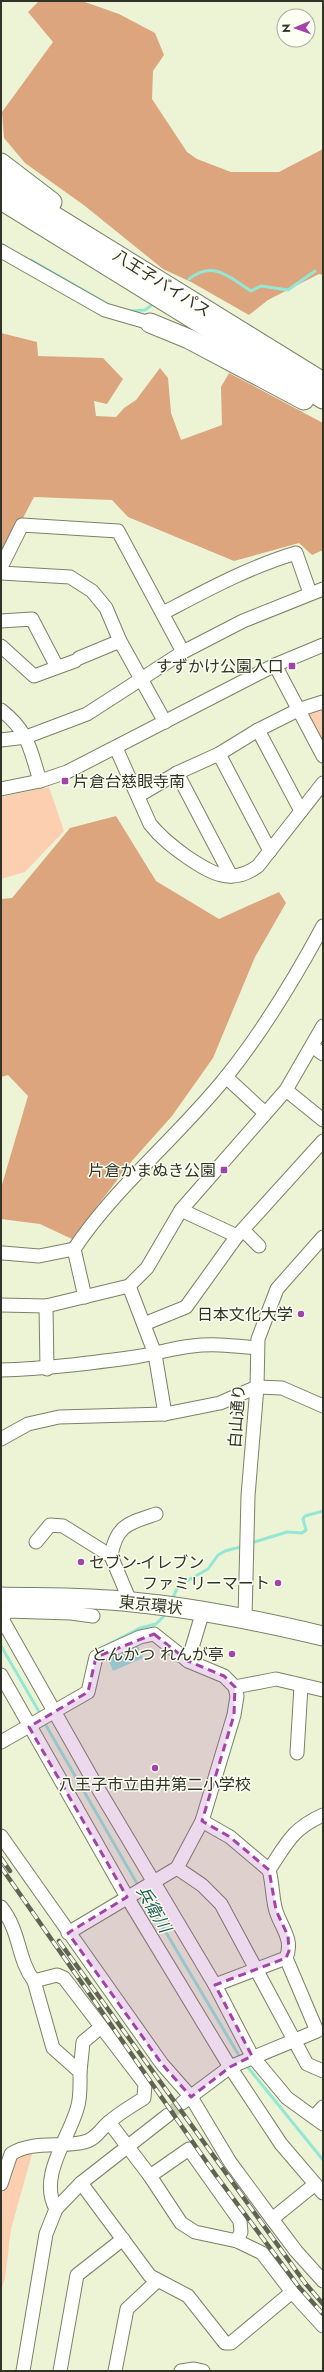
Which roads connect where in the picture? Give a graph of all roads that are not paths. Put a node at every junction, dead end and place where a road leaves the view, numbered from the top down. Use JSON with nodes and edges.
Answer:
{"nodes":[{"id":1,"x":1,"y":163,"type":"edge"},
{"id":2,"x":1,"y":183,"type":"edge"},
{"id":3,"x":1,"y":200,"type":"edge"},
{"id":4,"x":1,"y":251,"type":"edge"},
{"id":5,"x":123,"y":258,"type":"junction"},
{"id":6,"x":150,"y":323,"type":"joint"},
{"id":7,"x":323,"y":382,"type":"edge"},
{"id":8,"x":323,"y":399,"type":"edge"},
{"id":9,"x":323,"y":411,"type":"edge"},
{"id":10,"x":1,"y":567,"type":"edge"},
{"id":11,"x":1,"y":573,"type":"edge"},
{"id":12,"x":323,"y":589,"type":"edge"},
{"id":13,"x":310,"y":593,"type":"junction"},
{"id":14,"x":163,"y":612,"type":"junction"},
{"id":15,"x":1,"y":621,"type":"edge"},
{"id":16,"x":120,"y":641,"type":"junction"},
{"id":17,"x":323,"y":645,"type":"edge"},
{"id":18,"x":1,"y":646,"type":"edge"},
{"id":19,"x":183,"y":652,"type":"junction"},
{"id":20,"x":275,"y":665,"type":"junction"},
{"id":21,"x":57,"y":667,"type":"junction"},
{"id":22,"x":142,"y":680,"type":"junction"},
{"id":23,"x":323,"y":702,"type":"edge"},
{"id":24,"x":1,"y":710,"type":"edge"},
{"id":25,"x":298,"y":710,"type":"junction"},
{"id":26,"x":165,"y":722,"type":"junction"},
{"id":27,"x":258,"y":730,"type":"junction"},
{"id":28,"x":26,"y":737,"type":"junction"},
{"id":29,"x":1,"y":740,"type":"edge"},
{"id":30,"x":116,"y":748,"type":"junction"},
{"id":31,"x":219,"y":754,"type":"junction"},
{"id":32,"x":323,"y":756,"type":"edge"},
{"id":33,"x":177,"y":773,"type":"junction"},
{"id":34,"x":40,"y":781,"type":"junction"},
{"id":35,"x":323,"y":783,"type":"edge"},
{"id":36,"x":1,"y":788,"type":"edge"},
{"id":37,"x":138,"y":796,"type":"junction"},
{"id":38,"x":301,"y":811,"type":"junction"},
{"id":39,"x":270,"y":851,"type":"junction"},
{"id":40,"x":231,"y":876,"type":"junction"},
{"id":41,"x":321,"y":934,"type":"edge"},
{"id":42,"x":323,"y":1026,"type":"edge"},
{"id":43,"x":312,"y":1046,"type":"junction"},
{"id":44,"x":323,"y":1054,"type":"edge"},
{"id":45,"x":226,"y":1077,"type":"junction"},
{"id":46,"x":286,"y":1090,"type":"junction"},
{"id":47,"x":265,"y":1114,"type":"junction"},
{"id":48,"x":323,"y":1120,"type":"edge"},
{"id":49,"x":323,"y":1141,"type":"edge"},
{"id":50,"x":181,"y":1210,"type":"junction"},
{"id":51,"x":240,"y":1233,"type":"junction"},
{"id":52,"x":323,"y":1237,"type":"edge"},
{"id":53,"x":259,"y":1246,"type":"dead end"},
{"id":54,"x":74,"y":1249,"type":"junction"},
{"id":55,"x":3,"y":1253,"type":"dead end"},
{"id":56,"x":129,"y":1286,"type":"junction"},
{"id":57,"x":84,"y":1297,"type":"junction"},
{"id":58,"x":1,"y":1304,"type":"edge"},
{"id":59,"x":46,"y":1306,"type":"junction"},
{"id":60,"x":144,"y":1324,"type":"junction"},
{"id":61,"x":257,"y":1348,"type":"junction"},
{"id":62,"x":155,"y":1354,"type":"junction"},
{"id":63,"x":47,"y":1369,"type":"junction"},
{"id":64,"x":1,"y":1370,"type":"edge"},
{"id":65,"x":257,"y":1387,"type":"junction"},
{"id":66,"x":323,"y":1406,"type":"edge"},
{"id":67,"x":165,"y":1414,"type":"junction"},
{"id":68,"x":2,"y":1441,"type":"edge"},
{"id":69,"x":156,"y":1514,"type":"dead end"},
{"id":70,"x":36,"y":1542,"type":"dead end"},
{"id":71,"x":111,"y":1556,"type":"junction"},
{"id":72,"x":1,"y":1597,"type":"edge"},
{"id":73,"x":130,"y":1601,"type":"junction"},
{"id":74,"x":203,"y":1610,"type":"junction"},
{"id":75,"x":93,"y":1616,"type":"dead end"},
{"id":76,"x":245,"y":1618,"type":"junction"},
{"id":77,"x":323,"y":1636,"type":"edge"},
{"id":78,"x":188,"y":1661,"type":"junction"},
{"id":79,"x":1,"y":1675,"type":"edge"},
{"id":80,"x":301,"y":1686,"type":"junction"},
{"id":81,"x":235,"y":1687,"type":"junction"},
{"id":82,"x":323,"y":1690,"type":"edge"},
{"id":83,"x":42,"y":1719,"type":"junction"},
{"id":84,"x":1,"y":1742,"type":"edge"},
{"id":85,"x":297,"y":1753,"type":"dead end"},
{"id":86,"x":323,"y":1815,"type":"edge"},
{"id":87,"x":202,"y":1821,"type":"junction"},
{"id":88,"x":1,"y":1836,"type":"edge"},
{"id":89,"x":177,"y":1868,"type":"junction"},
{"id":90,"x":269,"y":1870,"type":"junction"},
{"id":91,"x":154,"y":1882,"type":"junction"},
{"id":92,"x":127,"y":1897,"type":"junction"},
{"id":93,"x":1,"y":1907,"type":"edge"},
{"id":94,"x":68,"y":1933,"type":"junction"},
{"id":95,"x":286,"y":1958,"type":"junction"},
{"id":96,"x":257,"y":1968,"type":"junction"},
{"id":97,"x":34,"y":1981,"type":"junction"},
{"id":98,"x":215,"y":1985,"type":"junction"},
{"id":99,"x":100,"y":2027,"type":"junction"},
{"id":100,"x":296,"y":2041,"type":"junction"},
{"id":101,"x":242,"y":2061,"type":"junction"},
{"id":102,"x":323,"y":2071,"type":"edge"},
{"id":103,"x":80,"y":2072,"type":"junction"},
{"id":104,"x":187,"y":2100,"type":"junction"},
{"id":105,"x":323,"y":2107,"type":"edge"},
{"id":106,"x":168,"y":2115,"type":"tunnel mouth"},
{"id":107,"x":318,"y":2121,"type":"edge"},
{"id":108,"x":109,"y":2122,"type":"junction"},
{"id":109,"x":61,"y":2146,"type":"junction"},
{"id":110,"x":127,"y":2147,"type":"junction"},
{"id":111,"x":150,"y":2176,"type":"junction"},
{"id":112,"x":81,"y":2183,"type":"junction"},
{"id":113,"x":1,"y":2184,"type":"edge"},
{"id":114,"x":319,"y":2189,"type":"edge"},
{"id":115,"x":56,"y":2209,"type":"junction"},
{"id":116,"x":272,"y":2219,"type":"junction"},
{"id":117,"x":123,"y":2240,"type":"junction"},
{"id":118,"x":237,"y":2240,"type":"junction"},
{"id":119,"x":157,"y":2281,"type":"junction"},
{"id":120,"x":323,"y":2281,"type":"edge"},
{"id":121,"x":292,"y":2292,"type":"junction"},
{"id":122,"x":323,"y":2326,"type":"edge"},
{"id":123,"x":23,"y":2371,"type":"edge"},
{"id":124,"x":60,"y":2371,"type":"edge"},
{"id":125,"x":114,"y":2371,"type":"edge"},
{"id":126,"x":181,"y":2371,"type":"edge"},
{"id":127,"x":203,"y":2371,"type":"edge"}],
"edges":[{"from":1,"to":5,"type":"highway"},
{"from":2,"to":5,"type":"highway","name":"八王子バイパス"},
{"from":3,"to":8,"type":"highway","name":"八王子バイパス"},
{"from":4,"to":6,"type":"street"},
{"from":5,"to":7,"type":"highway","name":"八王子バイパス"},
{"from":6,"to":9,"type":"highway"},
{"from":10,"to":14,"type":"street"},
{"from":11,"to":16,"type":"street"},
{"from":12,"to":13,"type":"street"},
{"from":13,"to":14,"type":"street"},
{"from":13,"to":19,"type":"street"},
{"from":14,"to":19,"type":"street"},
{"from":15,"to":21,"type":"street"},
{"from":16,"to":21,"type":"street"},
{"from":16,"to":22,"type":"street"},
{"from":17,"to":20,"type":"street"},
{"from":18,"to":21,"type":"street"},
{"from":19,"to":22,"type":"street"},
{"from":20,"to":25,"type":"street"},
{"from":20,"to":26,"type":"street"},
{"from":22,"to":26,"type":"street"},
{"from":22,"to":28,"type":"street"},
{"from":23,"to":25,"type":"street"},
{"from":24,"to":28,"type":"street"},
{"from":25,"to":27,"type":"street"},
{"from":25,"to":32,"type":"street"},
{"from":26,"to":30,"type":"street"},
{"from":27,"to":31,"type":"street"},
{"from":27,"to":38,"type":"street"},
{"from":28,"to":29,"type":"street"},
{"from":28,"to":34,"type":"street"},
{"from":30,"to":34,"type":"street"},
{"from":30,"to":37,"type":"street"},
{"from":31,"to":33,"type":"street"},
{"from":31,"to":39,"type":"street"},
{"from":33,"to":37,"type":"street"},
{"from":33,"to":40,"type":"street"},
{"from":34,"to":36,"type":"street"},
{"from":35,"to":38,"type":"street"},
{"from":37,"to":40,"type":"street"},
{"from":38,"to":39,"type":"street"},
{"from":39,"to":40,"type":"street"},
{"from":41,"to":45,"type":"street"},
{"from":42,"to":43,"type":"street"},
{"from":43,"to":44,"type":"street"},
{"from":43,"to":46,"type":"street"},
{"from":45,"to":47,"type":"street"},
{"from":45,"to":54,"type":"street"},
{"from":46,"to":47,"type":"street"},
{"from":46,"to":48,"type":"street"},
{"from":47,"to":50,"type":"street"},
{"from":49,"to":51,"type":"street"},
{"from":50,"to":51,"type":"street"},
{"from":50,"to":56,"type":"street"},
{"from":51,"to":53,"type":"street"},
{"from":51,"to":60,"type":"street"},
{"from":52,"to":61,"type":"street","name":"白山通り"},
{"from":54,"to":55,"type":"street"},
{"from":54,"to":57,"type":"street"},
{"from":56,"to":57,"type":"street"},
{"from":56,"to":60,"type":"street"},
{"from":57,"to":59,"type":"street"},
{"from":58,"to":59,"type":"street"},
{"from":59,"to":63,"type":"street"},
{"from":60,"to":62,"type":"street"},
{"from":61,"to":62,"type":"street"},
{"from":61,"to":65,"type":"street","name":"白山通り"},
{"from":62,"to":63,"type":"street"},
{"from":62,"to":67,"type":"street"},
{"from":63,"to":64,"type":"street"},
{"from":65,"to":66,"type":"street"},
{"from":65,"to":67,"type":"street"},
{"from":65,"to":76,"type":"street","name":"白山通り"},
{"from":67,"to":68,"type":"street"},
{"from":69,"to":71,"type":"street"},
{"from":70,"to":71,"type":"street"},
{"from":71,"to":73,"type":"street"},
{"from":72,"to":73,"type":"highway","name":"東京環状"},
{"from":73,"to":74,"type":"highway","name":"東京環状"},
{"from":74,"to":76,"type":"highway","name":"東京環状"},
{"from":74,"to":78,"type":"street"},
{"from":75,"to":83,"type":"street"},
{"from":76,"to":77,"type":"highway","name":"東京環状"},
{"from":78,"to":81,"type":"street"},
{"from":78,"to":83,"type":"street"},
{"from":79,"to":83,"type":"street"},
{"from":80,"to":81,"type":"street"},
{"from":80,"to":82,"type":"street"},
{"from":80,"to":85,"type":"street"},
{"from":81,"to":87,"type":"street"},
{"from":83,"to":84,"type":"street"},
{"from":83,"to":91,"type":"street"},
{"from":83,"to":92,"type":"street"},
{"from":86,"to":90,"type":"street"},
{"from":87,"to":89,"type":"street"},
{"from":87,"to":90,"type":"street"},
{"from":88,"to":94,"type":"street"},
{"from":89,"to":91,"type":"street"},
{"from":89,"to":96,"type":"street"},
{"from":90,"to":95,"type":"street"},
{"from":91,"to":92,"type":"street"},
{"from":91,"to":98,"type":"street"},
{"from":92,"to":94,"type":"street"},
{"from":92,"to":101,"type":"street"},
{"from":93,"to":97,"type":"street"},
{"from":94,"to":104,"type":"street"},
{"from":95,"to":96,"type":"street"},
{"from":95,"to":100,"type":"street"},
{"from":96,"to":98,"type":"street"},
{"from":96,"to":100,"type":"street"},
{"from":97,"to":99,"type":"street"},
{"from":97,"to":103,"type":"street"},
{"from":98,"to":101,"type":"street"},
{"from":99,"to":103,"type":"street"},
{"from":99,"to":108,"type":"street"},
{"from":100,"to":101,"type":"street"},
{"from":100,"to":102,"type":"street"},
{"from":101,"to":104,"type":"street"},
{"from":101,"to":107,"type":"street"},
{"from":101,"to":114,"type":"street"},
{"from":103,"to":109,"type":"street"},
{"from":104,"to":116,"type":"street"},
{"from":105,"to":107,"type":"street"},
{"from":106,"to":110,"type":"street"},
{"from":108,"to":109,"type":"street"},
{"from":108,"to":110,"type":"street"},
{"from":109,"to":113,"type":"street"},
{"from":109,"to":115,"type":"street"},
{"from":110,"to":111,"type":"street"},
{"from":110,"to":112,"type":"street"},
{"from":111,"to":118,"type":"street"},
{"from":111,"to":118,"type":"street"},
{"from":112,"to":115,"type":"street"},
{"from":112,"to":117,"type":"street"},
{"from":114,"to":116,"type":"street"},
{"from":115,"to":123,"type":"street"},
{"from":116,"to":120,"type":"street"},
{"from":117,"to":119,"type":"street"},
{"from":117,"to":124,"type":"street"},
{"from":118,"to":121,"type":"street"},
{"from":119,"to":121,"type":"street"},
{"from":119,"to":125,"type":"street"},
{"from":121,"to":122,"type":"street"},
{"from":126,"to":127,"type":"street"}]}
